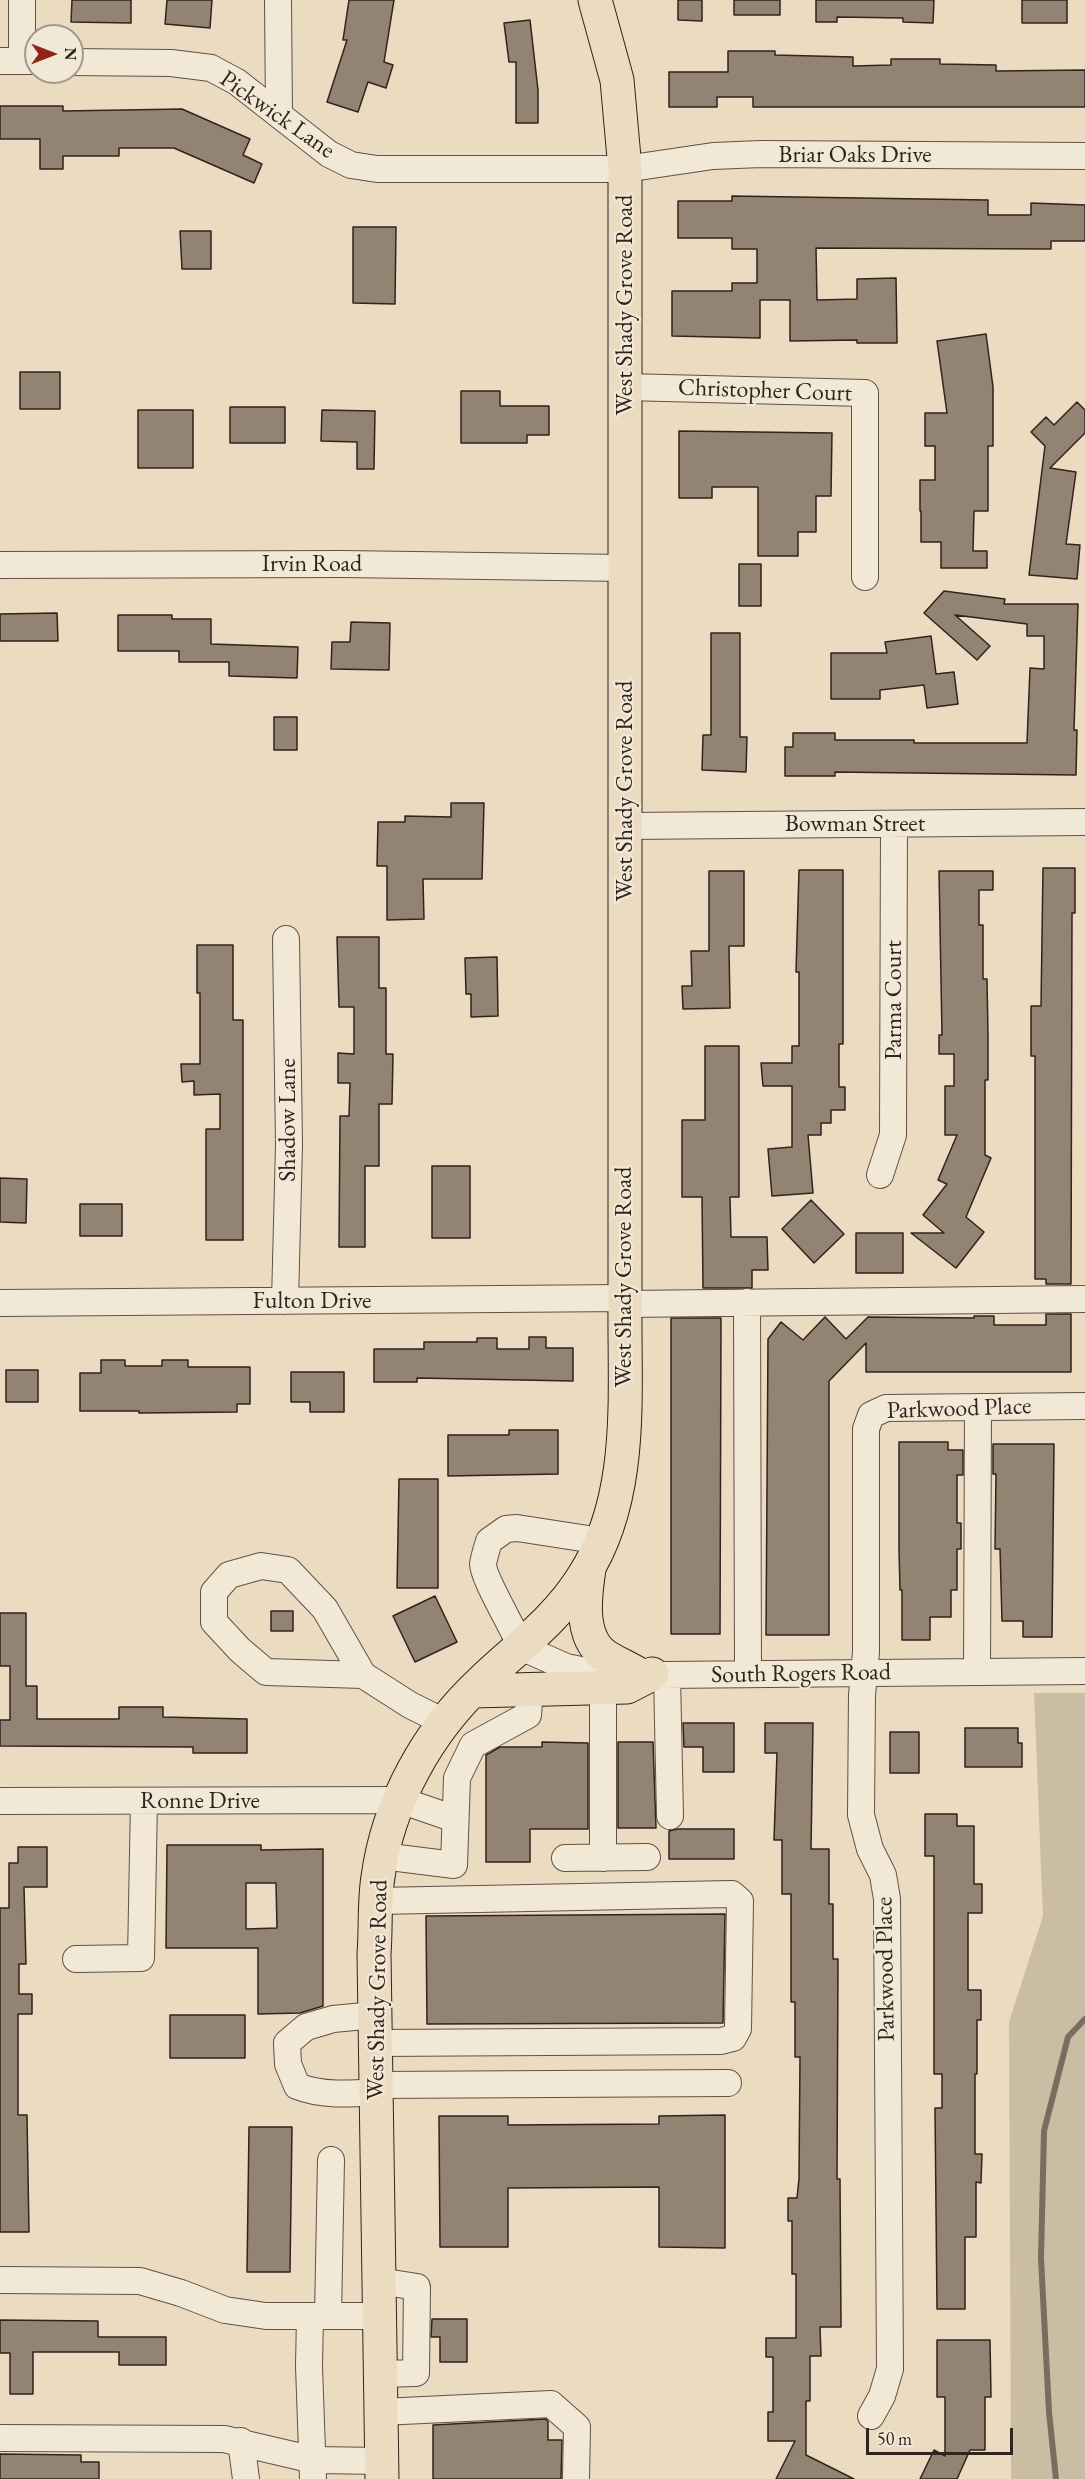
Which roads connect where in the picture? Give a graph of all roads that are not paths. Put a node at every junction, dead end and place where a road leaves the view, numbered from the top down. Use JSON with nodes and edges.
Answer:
{"nodes":[{"id":1,"x":22,"y":0,"type":"edge"},
{"id":2,"x":278,"y":0,"type":"edge"},
{"id":3,"x":595,"y":0,"type":"edge"},
{"id":4,"x":20,"y":61,"type":"edge"},
{"id":5,"x":84,"y":62,"type":"edge"},
{"id":6,"x":279,"y":115,"type":"junction"},
{"id":7,"x":1085,"y":156,"type":"edge"},
{"id":8,"x":625,"y":169,"type":"junction"},
{"id":9,"x":625,"y":387,"type":"junction"},
{"id":10,"x":0,"y":565,"type":"edge"},
{"id":11,"x":625,"y":568,"type":"junction"},
{"id":12,"x":866,"y":577,"type":"dead end"},
{"id":13,"x":1085,"y":822,"type":"edge"},
{"id":14,"x":894,"y":824,"type":"junction"},
{"id":15,"x":625,"y":826,"type":"junction"},
{"id":16,"x":286,"y":939,"type":"dead end"},
{"id":17,"x":880,"y":1175,"type":"dead end"},
{"id":18,"x":1085,"y":1299,"type":"edge"},
{"id":19,"x":285,"y":1301,"type":"junction"},
{"id":20,"x":625,"y":1301,"type":"junction"},
{"id":21,"x":747,"y":1302,"type":"junction"},
{"id":22,"x":0,"y":1303,"type":"edge"},
{"id":23,"x":1085,"y":1406,"type":"edge"},
{"id":24,"x":978,"y":1407,"type":"junction"},
{"id":25,"x":595,"y":1554,"type":"junction"},
{"id":26,"x":521,"y":1647,"type":"junction"},
{"id":27,"x":1085,"y":1671,"type":"edge"},
{"id":28,"x":977,"y":1672,"type":"junction"},
{"id":29,"x":864,"y":1673,"type":"junction"},
{"id":30,"x":652,"y":1674,"type":"junction"},
{"id":31,"x":748,"y":1674,"type":"junction"},
{"id":32,"x":363,"y":1675,"type":"junction"},
{"id":33,"x":603,"y":1688,"type":"junction"},
{"id":34,"x":530,"y":1690,"type":"junction"},
{"id":35,"x":473,"y":1691,"type":"junction"},
{"id":36,"x":436,"y":1734,"type":"junction"},
{"id":37,"x":464,"y":1763,"type":"junction"},
{"id":38,"x":400,"y":1800,"type":"junction"},
{"id":39,"x":0,"y":1801,"type":"edge"},
{"id":40,"x":144,"y":1801,"type":"junction"},
{"id":41,"x":670,"y":1816,"type":"dead end"},
{"id":42,"x":455,"y":1819,"type":"junction"},
{"id":43,"x":382,"y":1856,"type":"junction"},
{"id":44,"x":647,"y":1857,"type":"dead end"},
{"id":45,"x":565,"y":1858,"type":"dead end"},
{"id":46,"x":603,"y":1858,"type":"junction"},
{"id":47,"x":377,"y":1901,"type":"junction"},
{"id":48,"x":76,"y":1959,"type":"dead end"},
{"id":49,"x":375,"y":2029,"type":"junction"},
{"id":50,"x":728,"y":2083,"type":"dead end"},
{"id":51,"x":376,"y":2089,"type":"junction"},
{"id":52,"x":331,"y":2160,"type":"dead end"},
{"id":53,"x":0,"y":2280,"type":"edge"},
{"id":54,"x":379,"y":2281,"type":"junction"},
{"id":55,"x":319,"y":2316,"type":"junction"},
{"id":56,"x":379,"y":2316,"type":"junction"},
{"id":57,"x":380,"y":2374,"type":"junction"},
{"id":58,"x":381,"y":2412,"type":"junction"},
{"id":59,"x":871,"y":2416,"type":"dead end"},
{"id":60,"x":0,"y":2438,"type":"edge"},
{"id":61,"x":241,"y":2441,"type":"junction"},
{"id":62,"x":314,"y":2469,"type":"edge"},
{"id":63,"x":381,"y":2470,"type":"edge"},
{"id":64,"x":246,"y":2479,"type":"edge"},
{"id":65,"x":576,"y":2479,"type":"edge"}],
"edges":[{"from":1,"to":4,"type":"street"},
{"from":2,"to":6,"type":"street"},
{"from":3,"to":8,"type":"main road","name":"West Shady Grove Road"},
{"from":5,"to":6,"type":"street","name":"Pickwick Lane"},
{"from":6,"to":8,"type":"street","name":"Pickwick Lane"},
{"from":7,"to":8,"type":"street","name":"Briar Oaks Drive"},
{"from":8,"to":9,"type":"main road","name":"West Shady Grove Road"},
{"from":9,"to":11,"type":"main road","name":"West Shady Grove Road"},
{"from":9,"to":12,"type":"street","name":"Christopher Court"},
{"from":10,"to":11,"type":"street","name":"Irvin Road"},
{"from":11,"to":15,"type":"main road","name":"West Shady Grove Road"},
{"from":13,"to":14,"type":"street","name":"Bowman Street"},
{"from":14,"to":15,"type":"street","name":"Bowman Street"},
{"from":14,"to":17,"type":"street","name":"Parma Court"},
{"from":15,"to":20,"type":"main road","name":"West Shady Grove Road"},
{"from":16,"to":19,"type":"street","name":"Shadow Lane"},
{"from":18,"to":21,"type":"street","name":"Fulton Drive"},
{"from":19,"to":20,"type":"street","name":"Fulton Drive"},
{"from":19,"to":22,"type":"street","name":"Fulton Drive"},
{"from":20,"to":21,"type":"street","name":"Fulton Drive"},
{"from":20,"to":25,"type":"main road","name":"West Shady Grove Road"},
{"from":21,"to":31,"type":"street"},
{"from":23,"to":24,"type":"street","name":"Parkwood Place"},
{"from":24,"to":28,"type":"street"},
{"from":24,"to":29,"type":"street","name":"Parkwood Place"},
{"from":25,"to":26,"type":"main road","name":"West Shady Grove Road"},
{"from":25,"to":26,"type":"street"},
{"from":25,"to":30,"type":"main road"},
{"from":26,"to":30,"type":"street","name":"South Rogers Road"},
{"from":26,"to":35,"type":"main road","name":"West Shady Grove Road"},
{"from":27,"to":28,"type":"street","name":"South Rogers Road"},
{"from":28,"to":29,"type":"street","name":"South Rogers Road"},
{"from":29,"to":31,"type":"street","name":"South Rogers Road"},
{"from":29,"to":59,"type":"street","name":"Parkwood Place"},
{"from":30,"to":31,"type":"street","name":"South Rogers Road"},
{"from":30,"to":33,"type":"main road"},
{"from":30,"to":41,"type":"street"},
{"from":32,"to":32,"type":"street"},
{"from":32,"to":36,"type":"street"},
{"from":33,"to":34,"type":"main road"},
{"from":33,"to":46,"type":"street"},
{"from":34,"to":35,"type":"main road"},
{"from":34,"to":37,"type":"street"},
{"from":35,"to":36,"type":"main road","name":"West Shady Grove Road"},
{"from":36,"to":37,"type":"street"},
{"from":36,"to":38,"type":"main road","name":"West Shady Grove Road"},
{"from":37,"to":42,"type":"street"},
{"from":38,"to":40,"type":"street","name":"Ronne Drive"},
{"from":38,"to":42,"type":"street","name":"Ronne Drive"},
{"from":38,"to":43,"type":"main road","name":"West Shady Grove Road"},
{"from":39,"to":40,"type":"street","name":"Ronne Drive"},
{"from":40,"to":48,"type":"street"},
{"from":42,"to":43,"type":"street"},
{"from":43,"to":47,"type":"main road","name":"West Shady Grove Road"},
{"from":44,"to":46,"type":"street"},
{"from":45,"to":46,"type":"street"},
{"from":47,"to":49,"type":"main road","name":"West Shady Grove Road"},
{"from":47,"to":49,"type":"street"},
{"from":49,"to":51,"type":"main road","name":"West Shady Grove Road"},
{"from":49,"to":51,"type":"street"},
{"from":50,"to":51,"type":"street"},
{"from":51,"to":54,"type":"main road","name":"West Shady Grove Road"},
{"from":52,"to":55,"type":"street"},
{"from":53,"to":55,"type":"street"},
{"from":54,"to":56,"type":"main road","name":"West Shady Grove Road"},
{"from":54,"to":57,"type":"street"},
{"from":55,"to":56,"type":"street"},
{"from":55,"to":62,"type":"street"},
{"from":56,"to":57,"type":"main road","name":"West Shady Grove Road"},
{"from":57,"to":58,"type":"main road","name":"West Shady Grove Road"},
{"from":58,"to":63,"type":"main road","name":"West Shady Grove Road"},
{"from":58,"to":65,"type":"street"},
{"from":60,"to":61,"type":"street"},
{"from":61,"to":62,"type":"street"},
{"from":61,"to":64,"type":"street"},
{"from":62,"to":63,"type":"street"}]}
